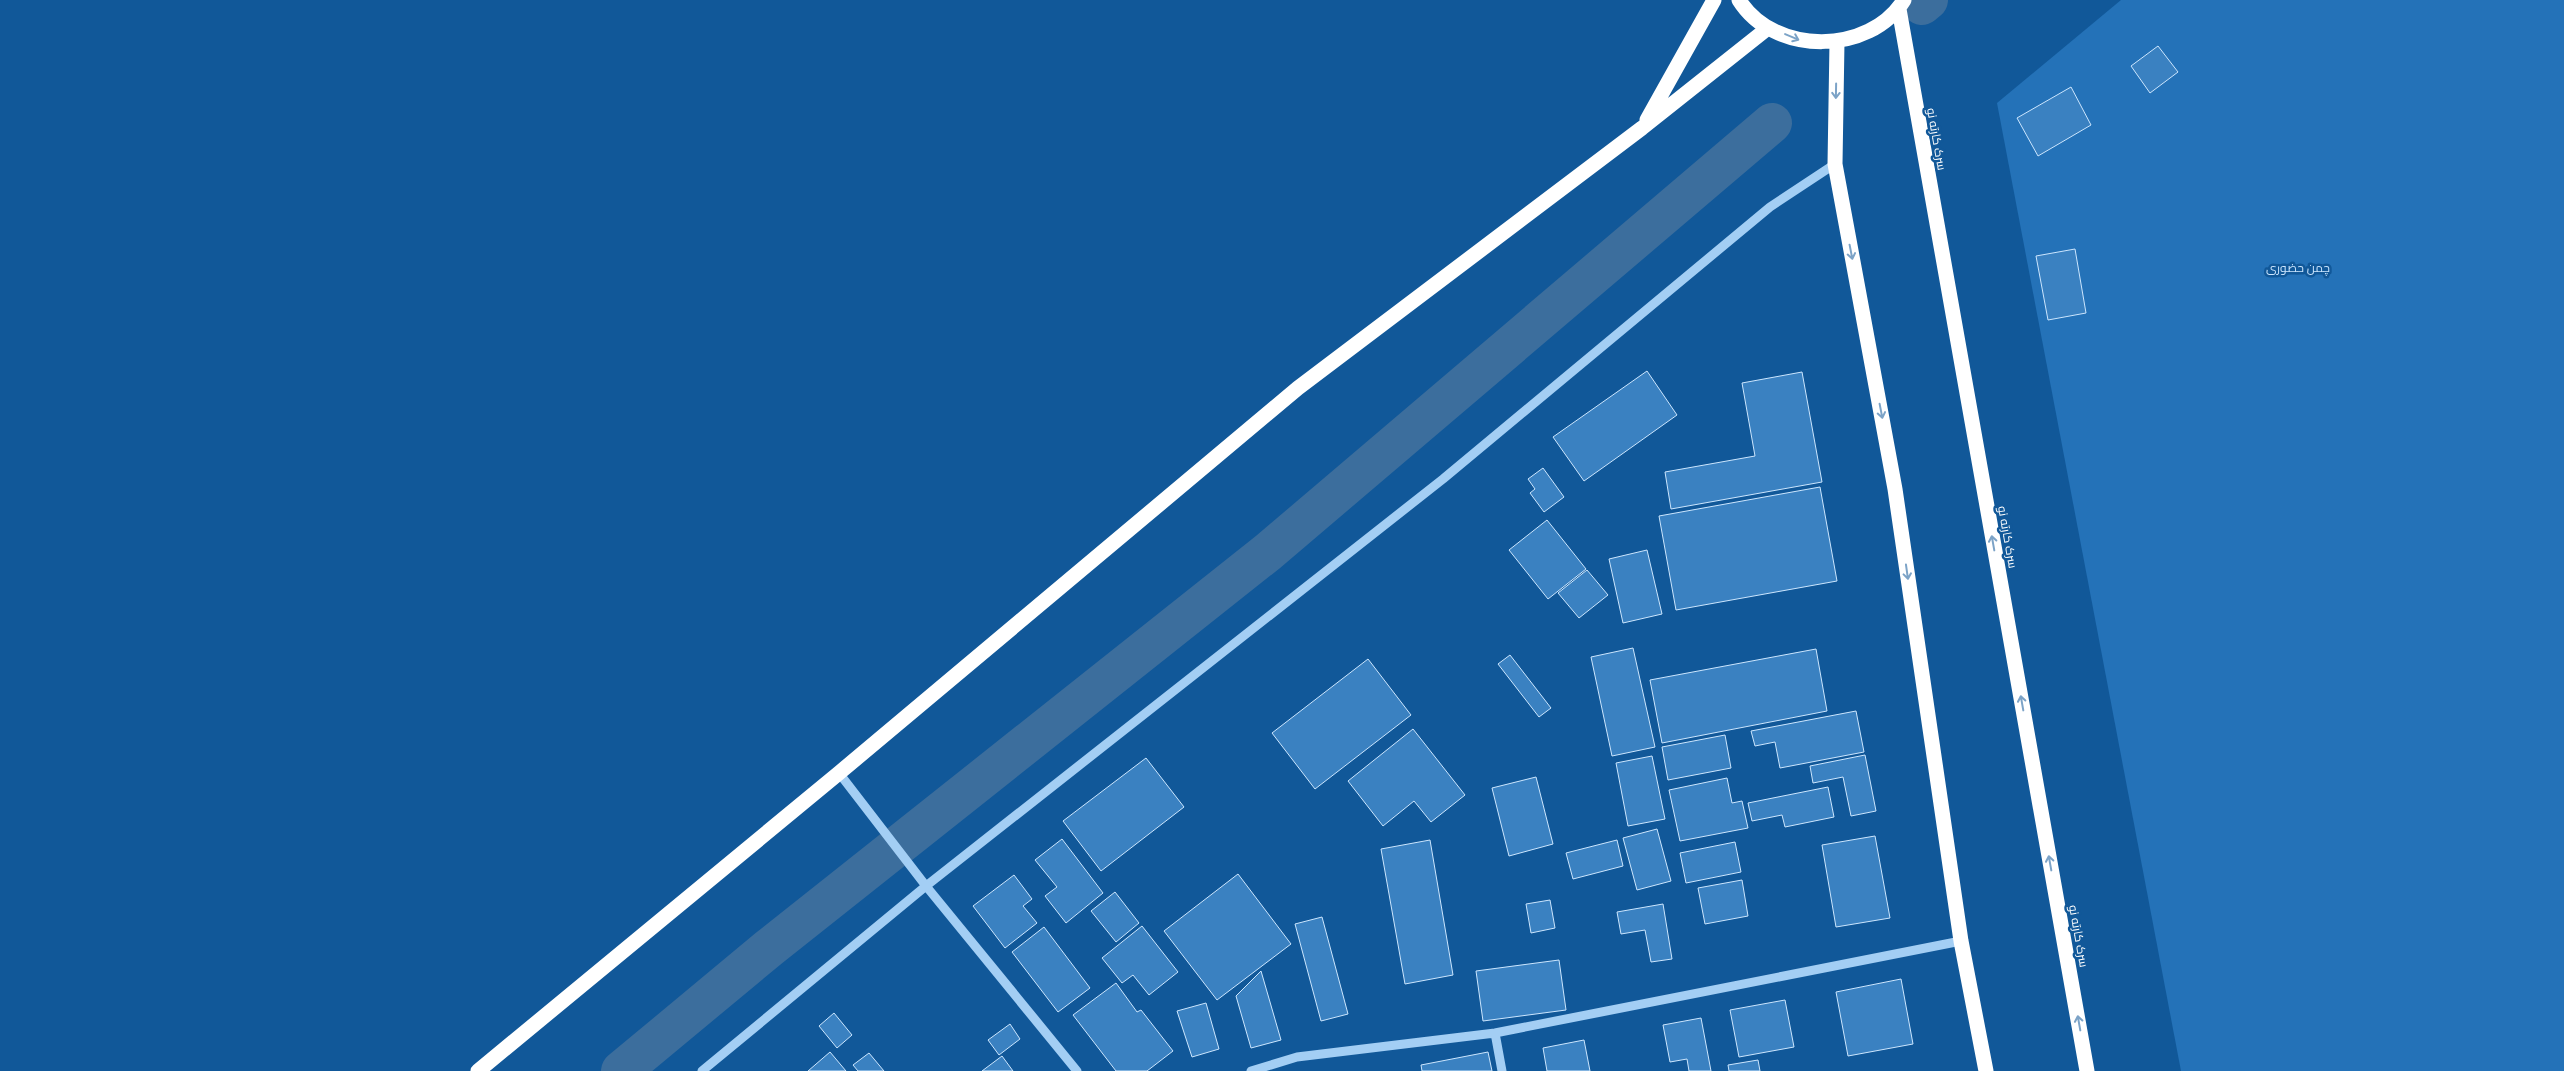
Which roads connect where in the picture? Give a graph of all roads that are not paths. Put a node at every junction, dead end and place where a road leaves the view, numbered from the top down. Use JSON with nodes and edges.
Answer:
{"nodes":[{"id":1,"x":1714,"y":0,"type":"edge"},
{"id":2,"x":1739,"y":0,"type":"edge"},
{"id":3,"x":1902,"y":5,"type":"edge"},
{"id":4,"x":1768,"y":28,"type":"junction"},
{"id":5,"x":1837,"y":42,"type":"junction"},
{"id":6,"x":1642,"y":128,"type":"junction"},
{"id":7,"x":1835,"y":164,"type":"junction"},
{"id":8,"x":839,"y":773,"type":"junction"},
{"id":9,"x":924,"y":883,"type":"junction"},
{"id":10,"x":1962,"y":941,"type":"junction"},
{"id":11,"x":1495,"y":1033,"type":"junction"},
{"id":12,"x":478,"y":1071,"type":"edge"},
{"id":13,"x":702,"y":1071,"type":"edge"},
{"id":14,"x":1077,"y":1071,"type":"edge"},
{"id":15,"x":1251,"y":1071,"type":"edge"},
{"id":16,"x":1502,"y":1071,"type":"edge"},
{"id":17,"x":1986,"y":1071,"type":"edge"},
{"id":18,"x":2087,"y":1071,"type":"edge"}],
"edges":[{"from":1,"to":6,"type":"highway"},
{"from":2,"to":4,"type":"highway"},
{"from":3,"to":5,"type":"highway"},
{"from":18,"to":3,"type":"highway","name":"سرک کارته نو","one_way":true},
{"from":4,"to":5,"type":"highway","one_way":true},
{"from":4,"to":6,"type":"highway"},
{"from":5,"to":7,"type":"highway","one_way":true},
{"from":6,"to":8,"type":"highway"},
{"from":7,"to":9,"type":"street"},
{"from":7,"to":10,"type":"highway","one_way":true},
{"from":8,"to":9,"type":"street"},
{"from":8,"to":12,"type":"highway"},
{"from":9,"to":13,"type":"street"},
{"from":9,"to":14,"type":"street"},
{"from":10,"to":11,"type":"street"},
{"from":10,"to":17,"type":"highway"},
{"from":11,"to":15,"type":"street"},
{"from":11,"to":16,"type":"street"}]}
